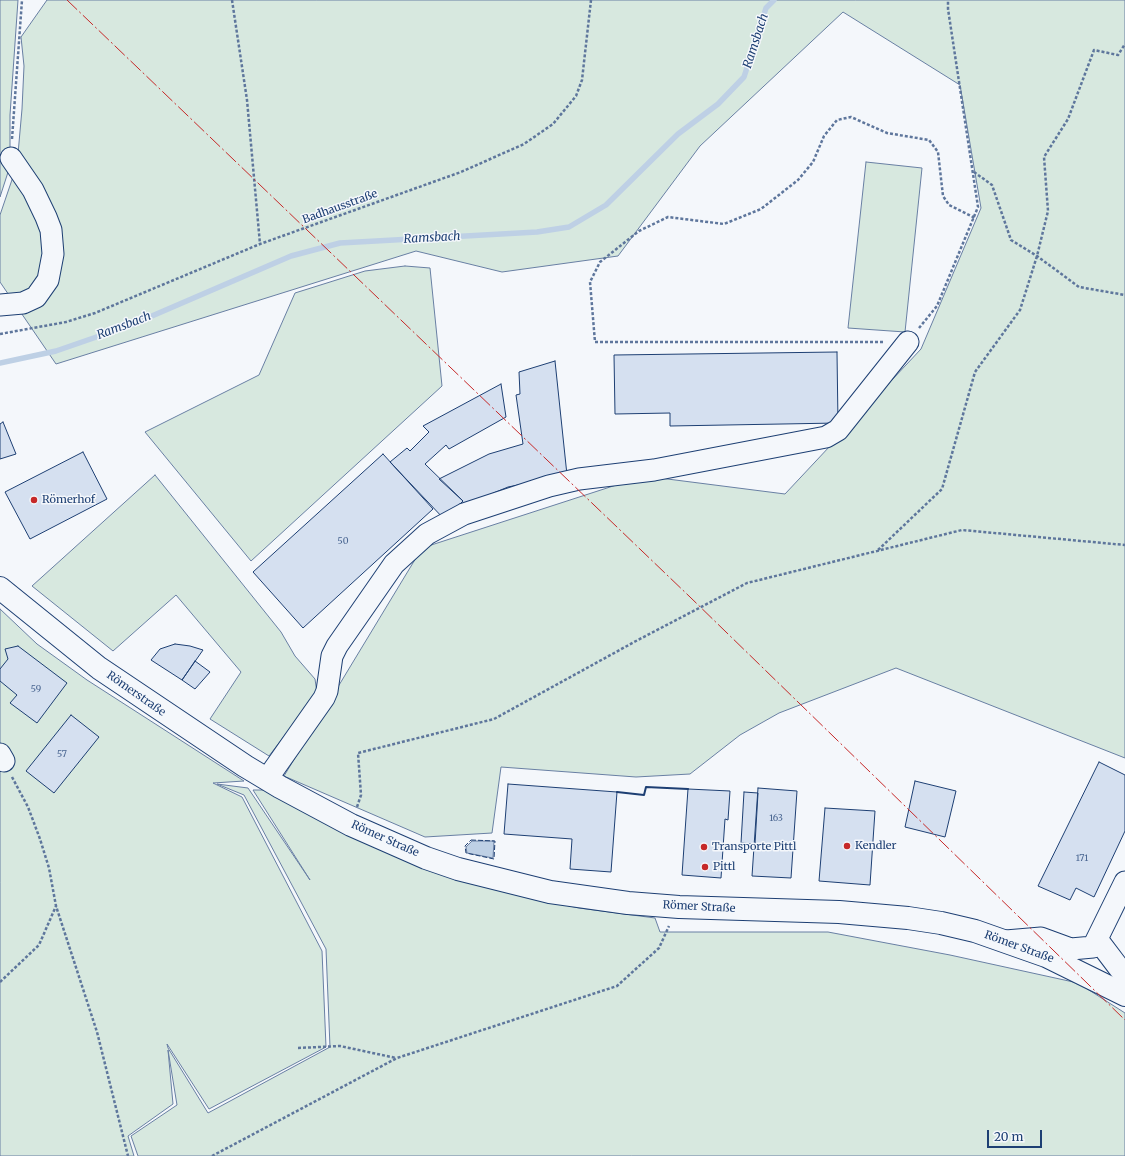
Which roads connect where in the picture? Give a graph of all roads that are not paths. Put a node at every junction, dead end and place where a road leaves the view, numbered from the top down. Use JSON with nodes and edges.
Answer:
{"nodes":[{"id":1,"x":11,"y":158,"type":"road end"},
{"id":2,"x":0,"y":305,"type":"edge"},
{"id":3,"x":908,"y":342,"type":"road end"},
{"id":4,"x":0,"y":588,"type":"edge"},
{"id":5,"x":274,"y":783,"type":"junction"},
{"id":6,"x":1125,"y":882,"type":"edge"},
{"id":7,"x":1097,"y":939,"type":"junction"},
{"id":8,"x":1006,"y":941,"type":"junction"},
{"id":9,"x":1125,"y":976,"type":"edge"},
{"id":10,"x":1125,"y":995,"type":"edge"}],
"edges":[{"from":1,"to":2,"type":"lane"},
{"from":3,"to":5,"type":"lane"},
{"from":4,"to":5,"type":"main road","name":"Römerstraße"},
{"from":5,"to":8,"type":"main road","name":"Römer Straße"},
{"from":6,"to":7,"type":"lane"},
{"from":7,"to":8,"type":"lane"},
{"from":7,"to":9,"type":"lane"},
{"from":8,"to":10,"type":"main road","name":"Römer Straße"}]}
